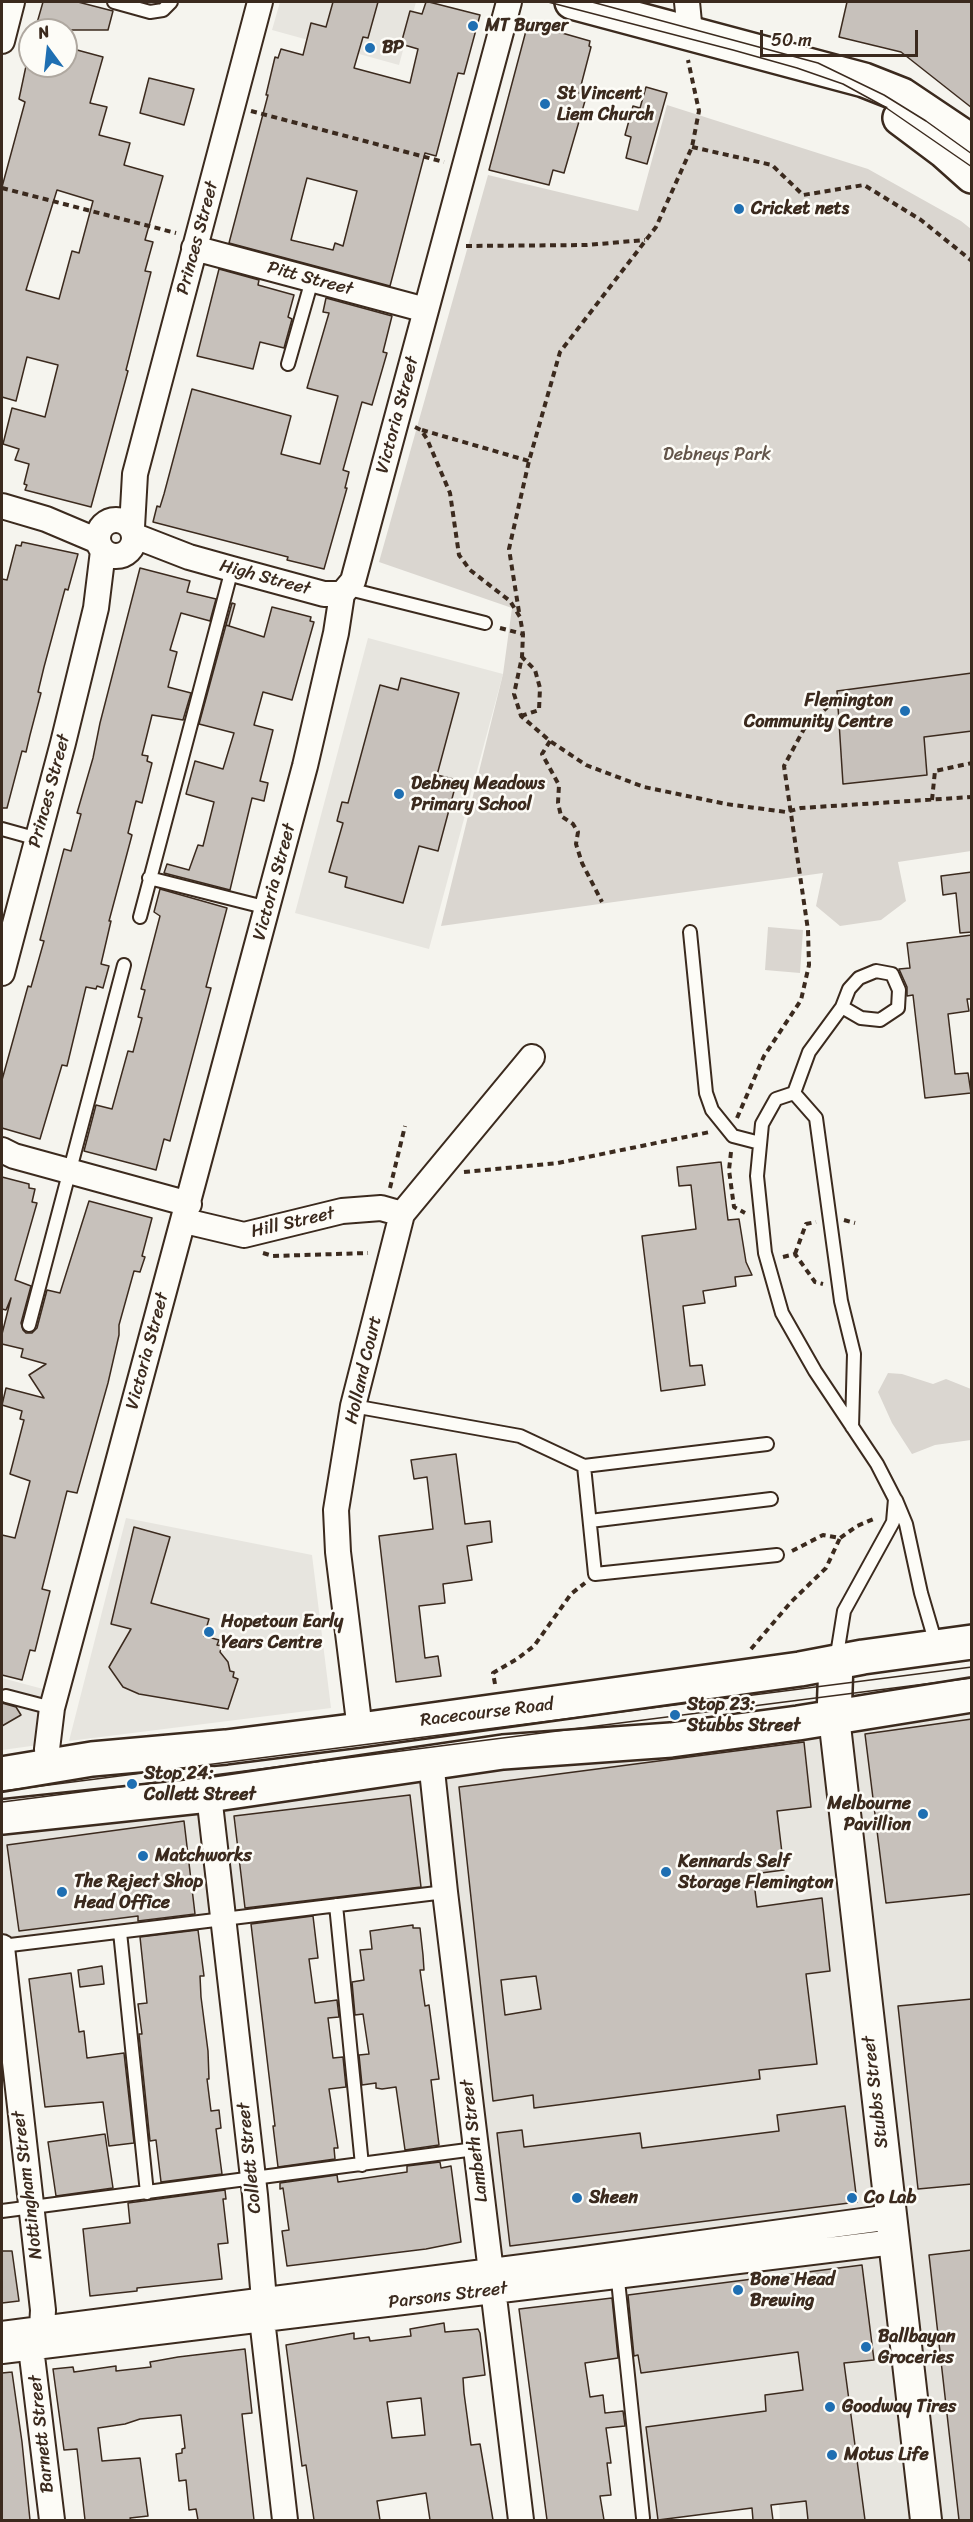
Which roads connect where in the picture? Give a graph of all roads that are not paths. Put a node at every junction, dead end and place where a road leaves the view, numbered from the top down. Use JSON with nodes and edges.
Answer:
{"nodes":[{"id":1,"x":12,"y":2,"type":"edge"},
{"id":2,"x":114,"y":2,"type":"edge"},
{"id":3,"x":171,"y":2,"type":"edge"},
{"id":4,"x":260,"y":2,"type":"edge"},
{"id":5,"x":509,"y":2,"type":"edge"},
{"id":6,"x":572,"y":2,"type":"edge"},
{"id":7,"x":688,"y":17,"type":"edge"},
{"id":8,"x":2,"y":41,"type":"edge"},
{"id":9,"x":798,"y":62,"type":"junction"},
{"id":10,"x":972,"y":142,"type":"edge"},
{"id":11,"x":972,"y":176,"type":"edge"},
{"id":12,"x":196,"y":243,"type":"junction"},
{"id":13,"x":312,"y":280,"type":"junction"},
{"id":14,"x":426,"y":310,"type":"junction"},
{"id":15,"x":288,"y":364,"type":"dead end"},
{"id":16,"x":2,"y":506,"type":"edge"},
{"id":17,"x":116,"y":539,"type":"junction"},
{"id":18,"x":232,"y":569,"type":"junction"},
{"id":19,"x":344,"y":600,"type":"junction"},
{"id":20,"x":485,"y":623,"type":"road end"},
{"id":21,"x":2,"y":829,"type":"edge"},
{"id":22,"x":38,"y":839,"type":"junction"},
{"id":23,"x":149,"y":878,"type":"junction"},
{"id":24,"x":268,"y":908,"type":"junction"},
{"id":25,"x":140,"y":917,"type":"dead end"},
{"id":26,"x":690,"y":932,"type":"dead end"},
{"id":27,"x":124,"y":965,"type":"dead end"},
{"id":28,"x":2,"y":973,"type":"edge"},
{"id":29,"x":842,"y":1007,"type":"junction"},
{"id":30,"x":532,"y":1057,"type":"dead end"},
{"id":31,"x":794,"y":1093,"type":"junction"},
{"id":32,"x":760,"y":1143,"type":"junction"},
{"id":33,"x":6,"y":1153,"type":"edge"},
{"id":34,"x":69,"y":1171,"type":"junction"},
{"id":35,"x":187,"y":1212,"type":"junction"},
{"id":36,"x":402,"y":1214,"type":"junction"},
{"id":37,"x":29,"y":1325,"type":"dead end"},
{"id":38,"x":353,"y":1406,"type":"junction"},
{"id":39,"x":852,"y":1427,"type":"junction"},
{"id":40,"x":767,"y":1444,"type":"dead end"},
{"id":41,"x":584,"y":1466,"type":"junction"},
{"id":42,"x":771,"y":1499,"type":"dead end"},
{"id":43,"x":895,"y":1499,"type":"junction"},
{"id":44,"x":590,"y":1521,"type":"junction"},
{"id":45,"x":777,"y":1555,"type":"road end"},
{"id":46,"x":972,"y":1642,"type":"edge"},
{"id":47,"x":937,"y":1647,"type":"junction"},
{"id":48,"x":836,"y":1662,"type":"junction"},
{"id":49,"x":972,"y":1695,"type":"edge"},
{"id":50,"x":6,"y":1696,"type":"dead end"},
{"id":51,"x":834,"y":1717,"type":"junction"},
{"id":52,"x":51,"y":1719,"type":"junction"},
{"id":53,"x":427,"y":1720,"type":"junction"},
{"id":54,"x":360,"y":1730,"type":"junction"},
{"id":55,"x":431,"y":1761,"type":"junction"},
{"id":56,"x":48,"y":1766,"type":"junction"},
{"id":57,"x":2,"y":1774,"type":"edge"},
{"id":58,"x":209,"y":1795,"type":"junction"},
{"id":59,"x":2,"y":1817,"type":"edge"},
{"id":60,"x":445,"y":1892,"type":"junction"},
{"id":61,"x":336,"y":1905,"type":"junction"},
{"id":62,"x":224,"y":1919,"type":"junction"},
{"id":63,"x":120,"y":1932,"type":"junction"},
{"id":64,"x":2,"y":1947,"type":"edge"},
{"id":65,"x":475,"y":2149,"type":"junction"},
{"id":66,"x":362,"y":2164,"type":"junction"},
{"id":67,"x":253,"y":2178,"type":"junction"},
{"id":68,"x":147,"y":2193,"type":"junction"},
{"id":69,"x":31,"y":2208,"type":"junction"},
{"id":70,"x":2,"y":2211,"type":"edge"},
{"id":71,"x":892,"y":2229,"type":"junction"},
{"id":72,"x":616,"y":2265,"type":"junction"},
{"id":73,"x":492,"y":2281,"type":"junction"},
{"id":74,"x":263,"y":2310,"type":"junction"},
{"id":75,"x":2,"y":2334,"type":"edge"},
{"id":76,"x":37,"y":2338,"type":"junction"},
{"id":77,"x":2,"y":2351,"type":"edge"},
{"id":78,"x":643,"y":2518,"type":"dead end"},
{"id":79,"x":52,"y":2520,"type":"edge"},
{"id":80,"x":285,"y":2520,"type":"edge"},
{"id":81,"x":521,"y":2520,"type":"edge"},
{"id":82,"x":926,"y":2520,"type":"edge"}],
"edges":[{"from":1,"to":8,"type":"street"},
{"from":2,"to":3,"type":"lane"},
{"from":4,"to":12,"type":"street","name":"Princes Street"},
{"from":5,"to":14,"type":"street","name":"Victoria Street"},
{"from":6,"to":7,"type":"main road"},
{"from":7,"to":9,"type":"main road"},
{"from":9,"to":10,"type":"main road"},
{"from":9,"to":11,"type":"main road"},
{"from":12,"to":13,"type":"street","name":"Pitt Street"},
{"from":12,"to":17,"type":"street","name":"Princes Street"},
{"from":13,"to":14,"type":"street","name":"Pitt Street"},
{"from":13,"to":15,"type":"lane"},
{"from":14,"to":19,"type":"street","name":"Victoria Street"},
{"from":16,"to":17,"type":"street","name":"High Street"},
{"from":17,"to":18,"type":"street","name":"High Street"},
{"from":17,"to":22,"type":"street","name":"Princes Street"},
{"from":18,"to":19,"type":"street","name":"High Street"},
{"from":18,"to":23,"type":"lane"},
{"from":19,"to":20,"type":"lane"},
{"from":19,"to":24,"type":"street","name":"Victoria Street"},
{"from":21,"to":22,"type":"lane"},
{"from":22,"to":28,"type":"street","name":"Princes Street"},
{"from":23,"to":24,"type":"lane"},
{"from":23,"to":25,"type":"lane"},
{"from":24,"to":35,"type":"street","name":"Victoria Street"},
{"from":26,"to":32,"type":"lane"},
{"from":27,"to":34,"type":"lane"},
{"from":29,"to":29,"type":"lane"},
{"from":29,"to":31,"type":"lane"},
{"from":30,"to":36,"type":"street","name":"Holland Court"},
{"from":31,"to":32,"type":"lane"},
{"from":31,"to":39,"type":"lane"},
{"from":32,"to":39,"type":"lane"},
{"from":33,"to":34,"type":"street","name":"Hill Street"},
{"from":34,"to":35,"type":"street","name":"Hill Street"},
{"from":34,"to":37,"type":"lane"},
{"from":35,"to":36,"type":"street","name":"Hill Street"},
{"from":35,"to":52,"type":"street","name":"Victoria Street"},
{"from":36,"to":38,"type":"street","name":"Holland Court"},
{"from":38,"to":41,"type":"lane"},
{"from":38,"to":54,"type":"street","name":"Holland Court"},
{"from":39,"to":43,"type":"lane"},
{"from":40,"to":41,"type":"lane"},
{"from":41,"to":44,"type":"lane"},
{"from":42,"to":44,"type":"lane"},
{"from":43,"to":47,"type":"lane"},
{"from":43,"to":48,"type":"lane"},
{"from":44,"to":45,"type":"lane"},
{"from":46,"to":47,"type":"main road","name":"Racecourse Road"},
{"from":47,"to":48,"type":"main road","name":"Racecourse Road"},
{"from":48,"to":51,"type":"main road","name":"Stubbs Street"},
{"from":48,"to":53,"type":"main road","name":"Racecourse Road"},
{"from":49,"to":51,"type":"main road"},
{"from":50,"to":52,"type":"lane"},
{"from":51,"to":55,"type":"main road"},
{"from":51,"to":71,"type":"street","name":"Stubbs Street"},
{"from":52,"to":56,"type":"street","name":"Victoria Street"},
{"from":53,"to":54,"type":"main road","name":"Racecourse Road"},
{"from":53,"to":55,"type":"main road"},
{"from":54,"to":56,"type":"main road","name":"Racecourse Road"},
{"from":55,"to":58,"type":"main road"},
{"from":55,"to":60,"type":"street","name":"Lambeth Street"},
{"from":56,"to":57,"type":"main road","name":"Racecourse Road"},
{"from":58,"to":59,"type":"main road"},
{"from":58,"to":62,"type":"street","name":"Collett Street"},
{"from":60,"to":61,"type":"lane"},
{"from":60,"to":65,"type":"street","name":"Lambeth Street"},
{"from":61,"to":62,"type":"lane"},
{"from":61,"to":66,"type":"lane"},
{"from":62,"to":63,"type":"lane"},
{"from":62,"to":67,"type":"street","name":"Collett Street"},
{"from":63,"to":64,"type":"lane"},
{"from":63,"to":68,"type":"lane"},
{"from":64,"to":69,"type":"street","name":"Nottingham Street"},
{"from":65,"to":66,"type":"lane"},
{"from":65,"to":73,"type":"street","name":"Lambeth Street"},
{"from":66,"to":67,"type":"lane"},
{"from":67,"to":68,"type":"lane"},
{"from":67,"to":74,"type":"street","name":"Collett Street"},
{"from":68,"to":69,"type":"lane"},
{"from":69,"to":70,"type":"lane"},
{"from":69,"to":76,"type":"street","name":"Nottingham Street"},
{"from":71,"to":72,"type":"street","name":"Parsons Street"},
{"from":71,"to":82,"type":"street","name":"Stubbs Street"},
{"from":72,"to":73,"type":"street","name":"Parsons Street"},
{"from":72,"to":78,"type":"lane"},
{"from":73,"to":74,"type":"street","name":"Parsons Street"},
{"from":73,"to":81,"type":"street","name":"Lambeth Street"},
{"from":74,"to":76,"type":"street","name":"Parsons Street"},
{"from":74,"to":80,"type":"street","name":"Collett Street"},
{"from":75,"to":76,"type":"street","name":"Parsons Street"},
{"from":76,"to":77,"type":"street","name":"Parsons Street"},
{"from":76,"to":79,"type":"street","name":"Barnett Street"}]}
